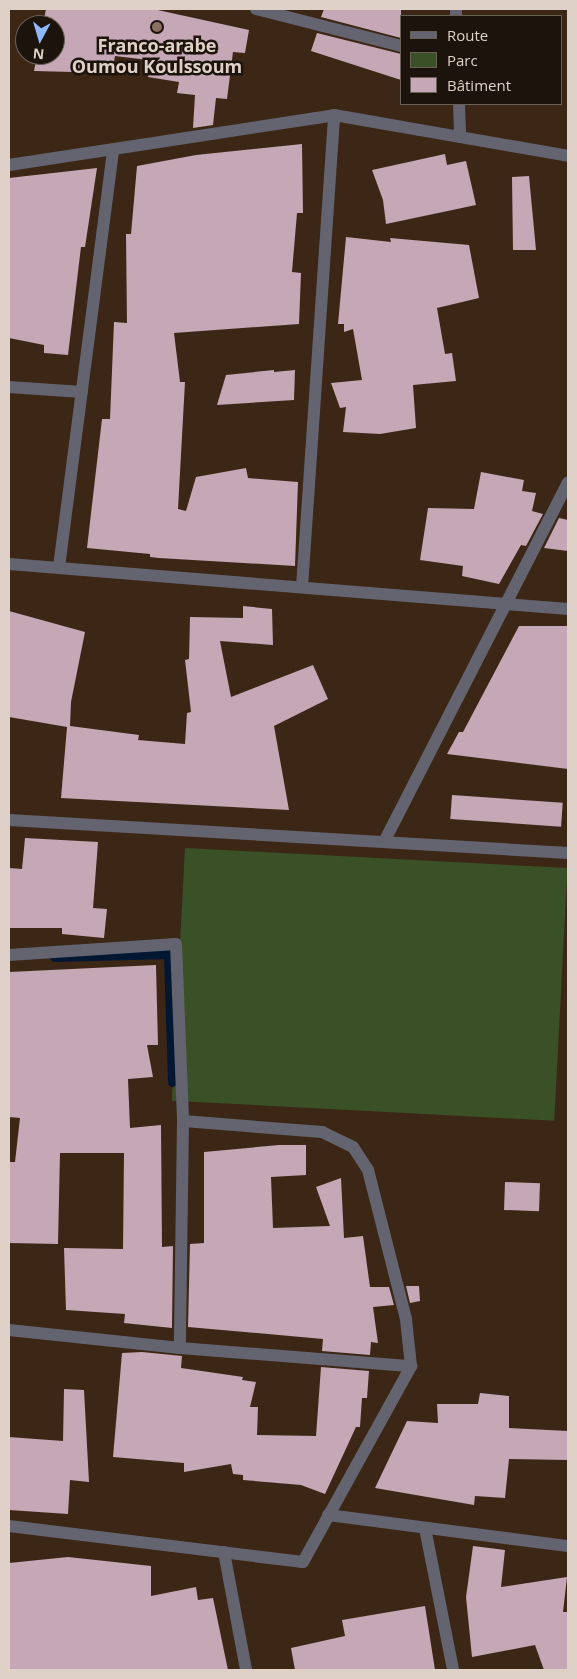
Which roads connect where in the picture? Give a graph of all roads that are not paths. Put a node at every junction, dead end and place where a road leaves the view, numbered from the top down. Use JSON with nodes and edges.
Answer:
{"nodes":[{"id":1,"x":256,"y":9,"type":"edge"},
{"id":2,"x":400,"y":46,"type":"edge"},
{"id":3,"x":459,"y":105,"type":"edge"},
{"id":4,"x":334,"y":115,"type":"junction"},
{"id":5,"x":460,"y":137,"type":"junction"},
{"id":6,"x":113,"y":149,"type":"junction"},
{"id":7,"x":568,"y":156,"type":"edge"},
{"id":8,"x":9,"y":166,"type":"edge"},
{"id":9,"x":9,"y":387,"type":"edge"},
{"id":10,"x":82,"y":392,"type":"junction"},
{"id":11,"x":568,"y":482,"type":"edge"},
{"id":12,"x":9,"y":564,"type":"edge"},
{"id":13,"x":59,"y":567,"type":"junction"},
{"id":14,"x":302,"y":587,"type":"junction"},
{"id":15,"x":507,"y":604,"type":"junction"},
{"id":16,"x":568,"y":609,"type":"edge"},
{"id":17,"x":9,"y":820,"type":"edge"},
{"id":18,"x":384,"y":842,"type":"junction"},
{"id":19,"x":568,"y":853,"type":"edge"},
{"id":20,"x":9,"y":955,"type":"edge"},
{"id":21,"x":183,"y":1121,"type":"junction"},
{"id":22,"x":9,"y":1330,"type":"edge"},
{"id":23,"x":180,"y":1348,"type":"junction"},
{"id":24,"x":411,"y":1366,"type":"junction"},
{"id":25,"x":328,"y":1515,"type":"junction"},
{"id":26,"x":9,"y":1526,"type":"edge"},
{"id":27,"x":425,"y":1528,"type":"junction"},
{"id":28,"x":568,"y":1546,"type":"edge"},
{"id":29,"x":224,"y":1552,"type":"junction"},
{"id":30,"x":246,"y":1670,"type":"edge"},
{"id":31,"x":452,"y":1670,"type":"edge"}],
"edges":[{"from":1,"to":2,"type":"street"},
{"from":3,"to":5,"type":"street"},
{"from":4,"to":5,"type":"street"},
{"from":4,"to":6,"type":"street"},
{"from":4,"to":14,"type":"street"},
{"from":5,"to":7,"type":"street"},
{"from":6,"to":8,"type":"street"},
{"from":6,"to":10,"type":"street"},
{"from":9,"to":10,"type":"street"},
{"from":10,"to":13,"type":"street"},
{"from":11,"to":15,"type":"street"},
{"from":12,"to":13,"type":"street"},
{"from":13,"to":14,"type":"street"},
{"from":14,"to":15,"type":"street"},
{"from":15,"to":16,"type":"street"},
{"from":15,"to":18,"type":"street"},
{"from":17,"to":18,"type":"street"},
{"from":18,"to":19,"type":"street"},
{"from":20,"to":21,"type":"street"},
{"from":21,"to":23,"type":"street"},
{"from":21,"to":24,"type":"street"},
{"from":22,"to":23,"type":"street"},
{"from":23,"to":24,"type":"street"},
{"from":24,"to":25,"type":"street"},
{"from":25,"to":27,"type":"street"},
{"from":25,"to":29,"type":"street"},
{"from":26,"to":29,"type":"street"},
{"from":27,"to":28,"type":"street"},
{"from":27,"to":31,"type":"street"},
{"from":29,"to":30,"type":"street"}]}
